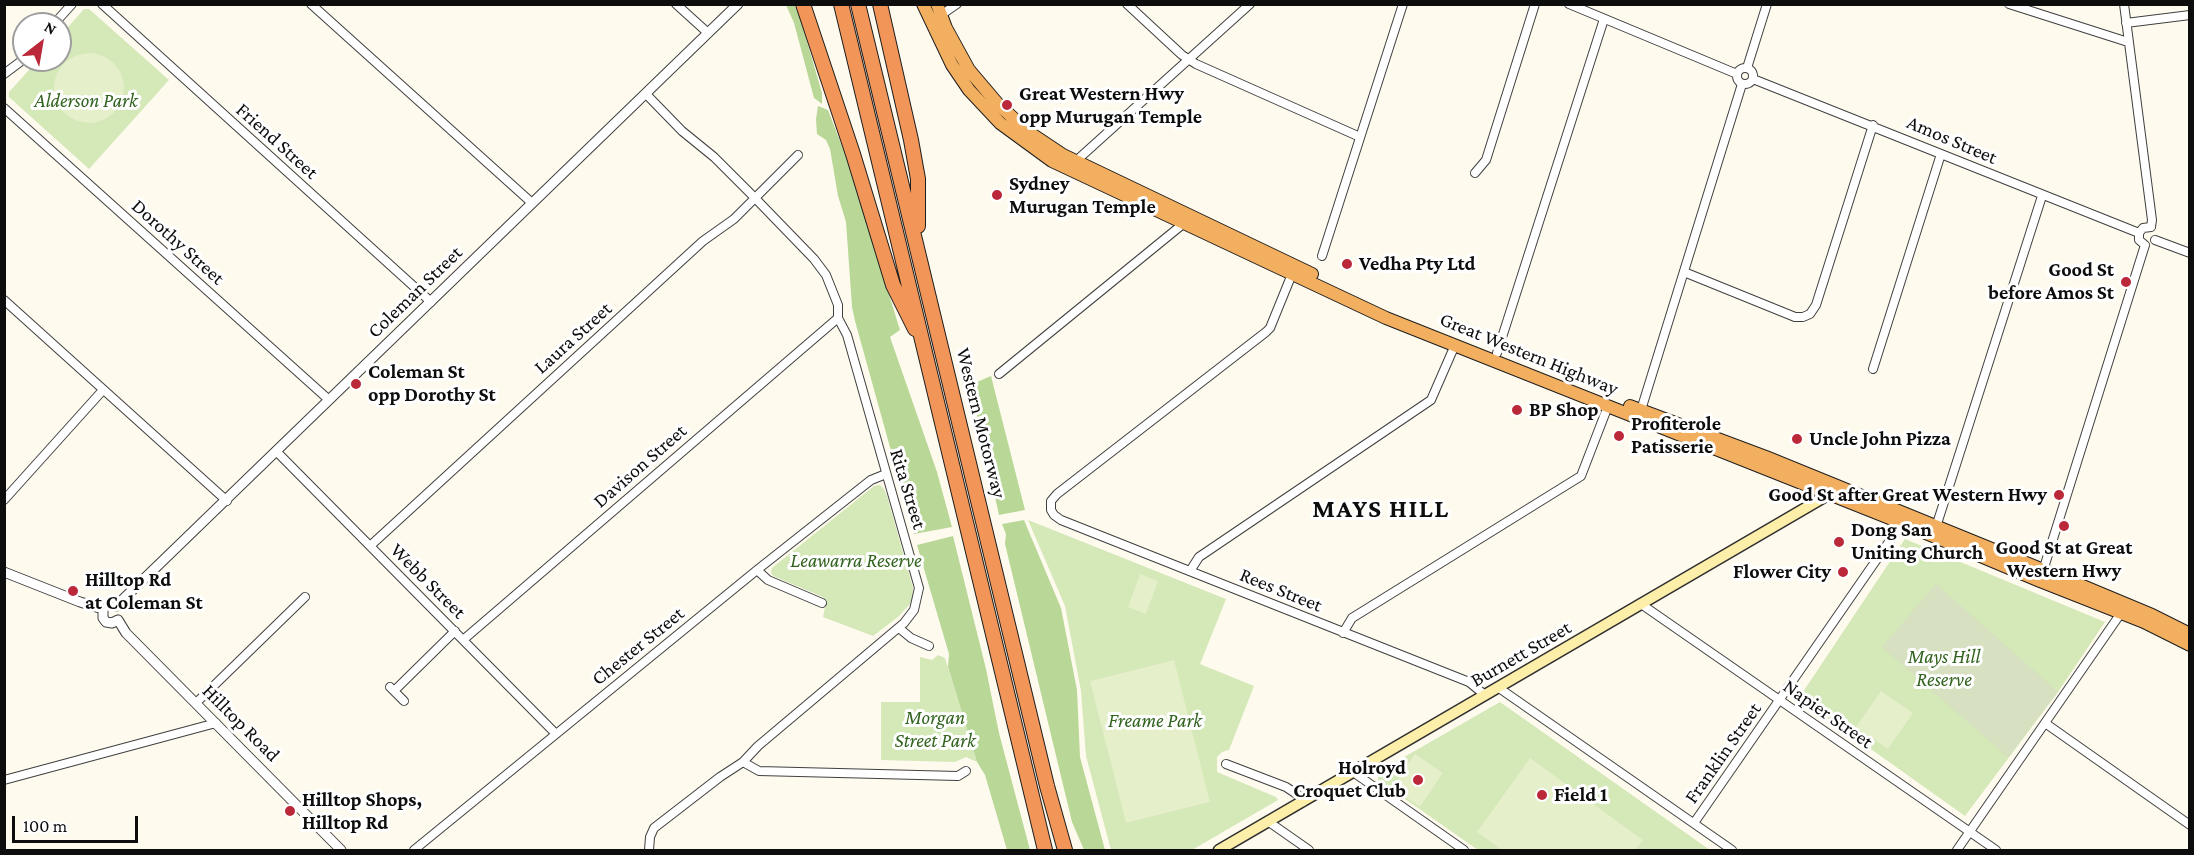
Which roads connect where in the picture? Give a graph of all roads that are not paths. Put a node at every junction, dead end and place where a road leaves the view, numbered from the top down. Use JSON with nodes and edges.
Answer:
{"nodes":[{"id":1,"x":102,"y":4,"type":"edge"},
{"id":2,"x":311,"y":4,"type":"edge"},
{"id":3,"x":676,"y":4,"type":"edge"},
{"id":4,"x":738,"y":4,"type":"edge"},
{"id":5,"x":803,"y":4,"type":"edge"},
{"id":6,"x":841,"y":4,"type":"edge"},
{"id":7,"x":858,"y":4,"type":"edge"},
{"id":8,"x":880,"y":4,"type":"edge"},
{"id":9,"x":923,"y":4,"type":"edge"},
{"id":10,"x":957,"y":4,"type":"edge"},
{"id":11,"x":1127,"y":4,"type":"edge"},
{"id":12,"x":1250,"y":4,"type":"edge"},
{"id":13,"x":1403,"y":4,"type":"edge"},
{"id":14,"x":1535,"y":4,"type":"edge"},
{"id":15,"x":1569,"y":4,"type":"edge"},
{"id":16,"x":1767,"y":4,"type":"edge"},
{"id":17,"x":2009,"y":4,"type":"edge"},
{"id":18,"x":2124,"y":4,"type":"edge"},
{"id":19,"x":939,"y":10,"type":"edge"},
{"id":20,"x":2190,"y":15,"type":"edge"},
{"id":21,"x":1604,"y":19,"type":"junction"},
{"id":22,"x":2126,"y":23,"type":"junction"},
{"id":23,"x":708,"y":33,"type":"junction"},
{"id":24,"x":2128,"y":42,"type":"junction"},
{"id":25,"x":1189,"y":60,"type":"junction"},
{"id":26,"x":1747,"y":68,"type":"junction"},
{"id":27,"x":1737,"y":74,"type":"junction"},
{"id":28,"x":1753,"y":79,"type":"junction"},
{"id":29,"x":1742,"y":84,"type":"junction"},
{"id":30,"x":646,"y":94,"type":"junction"},
{"id":31,"x":4,"y":108,"type":"edge"},
{"id":32,"x":1873,"y":125,"type":"junction"},
{"id":33,"x":1360,"y":137,"type":"junction"},
{"id":34,"x":1941,"y":154,"type":"junction"},
{"id":35,"x":798,"y":155,"type":"dead end"},
{"id":36,"x":1076,"y":161,"type":"junction"},
{"id":37,"x":1475,"y":173,"type":"dead end"},
{"id":38,"x":2042,"y":196,"type":"junction"},
{"id":39,"x":754,"y":197,"type":"junction"},
{"id":40,"x":532,"y":203,"type":"junction"},
{"id":41,"x":1183,"y":224,"type":"junction"},
{"id":42,"x":2151,"y":227,"type":"junction"},
{"id":43,"x":2139,"y":233,"type":"junction"},
{"id":44,"x":2155,"y":240,"type":"junction"},
{"id":45,"x":2145,"y":245,"type":"junction"},
{"id":46,"x":918,"y":249,"type":"junction"},
{"id":47,"x":2190,"y":253,"type":"edge"},
{"id":48,"x":1322,"y":256,"type":"dead end"},
{"id":49,"x":1684,"y":272,"type":"junction"},
{"id":50,"x":1292,"y":273,"type":"junction"},
{"id":51,"x":4,"y":300,"type":"edge"},
{"id":52,"x":432,"y":302,"type":"junction"},
{"id":53,"x":838,"y":318,"type":"junction"},
{"id":54,"x":1455,"y":345,"type":"junction"},
{"id":55,"x":925,"y":350,"type":"junction"},
{"id":56,"x":1497,"y":353,"type":"junction"},
{"id":57,"x":1873,"y":369,"type":"dead end"},
{"id":58,"x":999,"y":374,"type":"dead end"},
{"id":59,"x":103,"y":390,"type":"junction"},
{"id":60,"x":328,"y":399,"type":"junction"},
{"id":61,"x":1608,"y":406,"type":"junction"},
{"id":62,"x":1641,"y":410,"type":"junction"},
{"id":63,"x":276,"y":451,"type":"junction"},
{"id":64,"x":886,"y":474,"type":"junction"},
{"id":65,"x":1841,"y":487,"type":"junction"},
{"id":66,"x":1830,"y":494,"type":"junction"},
{"id":67,"x":4,"y":501,"type":"edge"},
{"id":68,"x":227,"y":501,"type":"junction"},
{"id":69,"x":1902,"y":523,"type":"junction"},
{"id":70,"x":1936,"y":527,"type":"junction"},
{"id":71,"x":370,"y":546,"type":"junction"},
{"id":72,"x":757,"y":570,"type":"junction"},
{"id":73,"x":1190,"y":571,"type":"junction"},
{"id":74,"x":5,"y":573,"type":"edge"},
{"id":75,"x":2042,"y":576,"type":"junction"},
{"id":76,"x":304,"y":597,"type":"dead end"},
{"id":77,"x":822,"y":603,"type":"dead end"},
{"id":78,"x":1641,"y":604,"type":"junction"},
{"id":79,"x":116,"y":606,"type":"junction"},
{"id":80,"x":103,"y":609,"type":"junction"},
{"id":81,"x":2121,"y":613,"type":"junction"},
{"id":82,"x":118,"y":620,"type":"junction"},
{"id":83,"x":899,"y":628,"type":"junction"},
{"id":84,"x":455,"y":631,"type":"junction"},
{"id":85,"x":1343,"y":633,"type":"junction"},
{"id":86,"x":2190,"y":634,"type":"edge"},
{"id":87,"x":463,"y":640,"type":"junction"},
{"id":88,"x":2190,"y":645,"type":"edge"},
{"id":89,"x":929,"y":646,"type":"dead end"},
{"id":90,"x":1499,"y":688,"type":"junction"},
{"id":91,"x":1485,"y":695,"type":"junction"},
{"id":92,"x":404,"y":701,"type":"dead end"},
{"id":93,"x":1779,"y":701,"type":"junction"},
{"id":94,"x":196,"y":703,"type":"junction"},
{"id":95,"x":216,"y":723,"type":"junction"},
{"id":96,"x":2045,"y":723,"type":"junction"},
{"id":97,"x":556,"y":734,"type":"junction"},
{"id":98,"x":743,"y":762,"type":"junction"},
{"id":99,"x":1226,"y":764,"type":"dead end"},
{"id":100,"x":966,"y":771,"type":"dead end"},
{"id":101,"x":1353,"y":772,"type":"junction"},
{"id":102,"x":4,"y":780,"type":"edge"},
{"id":103,"x":1303,"y":802,"type":"junction"},
{"id":104,"x":1269,"y":822,"type":"junction"},
{"id":105,"x":1694,"y":824,"type":"junction"},
{"id":106,"x":2190,"y":825,"type":"edge"},
{"id":107,"x":1970,"y":832,"type":"junction"},
{"id":108,"x":341,"y":850,"type":"edge"},
{"id":109,"x":414,"y":850,"type":"edge"},
{"id":110,"x":649,"y":850,"type":"edge"},
{"id":111,"x":1045,"y":850,"type":"edge"},
{"id":112,"x":1065,"y":850,"type":"edge"},
{"id":113,"x":1220,"y":850,"type":"edge"},
{"id":114,"x":1310,"y":850,"type":"edge"},
{"id":115,"x":1464,"y":850,"type":"edge"},
{"id":116,"x":1732,"y":850,"type":"edge"},
{"id":117,"x":1957,"y":850,"type":"edge"},
{"id":118,"x":1996,"y":850,"type":"edge"}],
"edges":[{"from":1,"to":52,"type":"street","name":"Friend Street"},
{"from":2,"to":40,"type":"street"},
{"from":3,"to":23,"type":"street"},
{"from":4,"to":23,"type":"street","name":"Coleman Street"},
{"from":5,"to":55,"type":"highway"},
{"from":6,"to":55,"type":"highway","name":"Western Motorway"},
{"from":7,"to":46,"type":"highway","name":"Western Motorway"},
{"from":8,"to":46,"type":"highway"},
{"from":9,"to":41,"type":"highway","name":"Great Western Highway"},
{"from":10,"to":19,"type":"street"},
{"from":11,"to":25,"type":"street"},
{"from":12,"to":25,"type":"street"},
{"from":13,"to":33,"type":"street"},
{"from":14,"to":37,"type":"street"},
{"from":15,"to":21,"type":"street"},
{"from":16,"to":26,"type":"street"},
{"from":17,"to":24,"type":"street"},
{"from":18,"to":22,"type":"street"},
{"from":19,"to":36,"type":"highway","name":"Great Western Highway"},
{"from":20,"to":22,"type":"street"},
{"from":21,"to":27,"type":"street"},
{"from":21,"to":56,"type":"street"},
{"from":22,"to":24,"type":"street"},
{"from":23,"to":30,"type":"street","name":"Coleman Street"},
{"from":24,"to":42,"type":"street"},
{"from":25,"to":33,"type":"street"},
{"from":25,"to":36,"type":"street"},
{"from":26,"to":27,"type":"street"},
{"from":26,"to":28,"type":"street"},
{"from":27,"to":29,"type":"street"},
{"from":28,"to":29,"type":"street"},
{"from":28,"to":32,"type":"street","name":"Amos Street"},
{"from":29,"to":49,"type":"street"},
{"from":30,"to":39,"type":"street","name":"Rita Street"},
{"from":30,"to":40,"type":"street","name":"Coleman Street"},
{"from":31,"to":60,"type":"street","name":"Dorothy Street"},
{"from":32,"to":34,"type":"street","name":"Amos Street"},
{"from":32,"to":49,"type":"street"},
{"from":33,"to":48,"type":"street"},
{"from":34,"to":38,"type":"street","name":"Amos Street"},
{"from":34,"to":57,"type":"street"},
{"from":35,"to":39,"type":"street","name":"Laura Street"},
{"from":36,"to":56,"type":"highway","name":"Great Western Highway"},
{"from":38,"to":43,"type":"street","name":"Amos Street"},
{"from":38,"to":70,"type":"street"},
{"from":39,"to":53,"type":"street","name":"Rita Street"},
{"from":39,"to":71,"type":"street","name":"Laura Street"},
{"from":40,"to":52,"type":"street","name":"Coleman Street"},
{"from":41,"to":50,"type":"highway","name":"Great Western Highway"},
{"from":41,"to":58,"type":"street"},
{"from":42,"to":43,"type":"street"},
{"from":42,"to":44,"type":"street"},
{"from":43,"to":45,"type":"street"},
{"from":44,"to":45,"type":"street"},
{"from":44,"to":47,"type":"street"},
{"from":45,"to":75,"type":"street"},
{"from":46,"to":112,"type":"highway","name":"Western Motorway"},
{"from":49,"to":62,"type":"street"},
{"from":50,"to":54,"type":"highway","name":"Great Western Highway"},
{"from":50,"to":73,"type":"street","name":"Rees Street"},
{"from":51,"to":59,"type":"street"},
{"from":52,"to":60,"type":"street","name":"Coleman Street"},
{"from":53,"to":64,"type":"street","name":"Rita Street"},
{"from":53,"to":87,"type":"street","name":"Davison Street"},
{"from":54,"to":61,"type":"highway","name":"Great Western Highway"},
{"from":54,"to":73,"type":"street"},
{"from":55,"to":111,"type":"highway","name":"Western Motorway"},
{"from":56,"to":62,"type":"highway","name":"Great Western Highway"},
{"from":59,"to":67,"type":"street"},
{"from":59,"to":68,"type":"street"},
{"from":60,"to":63,"type":"street","name":"Coleman Street"},
{"from":61,"to":66,"type":"highway","name":"Great Western Highway"},
{"from":61,"to":85,"type":"street"},
{"from":62,"to":65,"type":"highway","name":"Great Western Highway"},
{"from":63,"to":68,"type":"street","name":"Coleman Street"},
{"from":63,"to":71,"type":"street","name":"Webb Street"},
{"from":64,"to":72,"type":"street","name":"Chester Street"},
{"from":64,"to":83,"type":"street","name":"Rita Street"},
{"from":65,"to":66,"type":"main road","name":"Burnett Street"},
{"from":65,"to":70,"type":"highway","name":"Great Western Highway"},
{"from":66,"to":69,"type":"highway","name":"Great Western Highway"},
{"from":66,"to":78,"type":"main road","name":"Burnett Street"},
{"from":68,"to":79,"type":"street","name":"Coleman Street"},
{"from":69,"to":75,"type":"highway","name":"Great Western Highway"},
{"from":69,"to":93,"type":"street","name":"Franklin Street"},
{"from":70,"to":75,"type":"highway","name":"Great Western Highway"},
{"from":71,"to":84,"type":"street","name":"Webb Street"},
{"from":72,"to":77,"type":"street"},
{"from":72,"to":97,"type":"street","name":"Chester Street"},
{"from":73,"to":85,"type":"street","name":"Rees Street"},
{"from":74,"to":80,"type":"street"},
{"from":75,"to":81,"type":"highway","name":"Great Western Highway"},
{"from":75,"to":86,"type":"highway","name":"Great Western Highway"},
{"from":76,"to":94,"type":"street"},
{"from":78,"to":90,"type":"main road","name":"Burnett Street"},
{"from":78,"to":93,"type":"street","name":"Napier Street"},
{"from":79,"to":80,"type":"street"},
{"from":79,"to":82,"type":"street"},
{"from":80,"to":82,"type":"street"},
{"from":81,"to":88,"type":"highway","name":"Great Western Highway"},
{"from":81,"to":96,"type":"street"},
{"from":82,"to":94,"type":"street","name":"Hilltop Road"},
{"from":83,"to":89,"type":"street"},
{"from":83,"to":98,"type":"street","name":"Rita Street"},
{"from":84,"to":87,"type":"street","name":"Webb Street"},
{"from":84,"to":92,"type":"street"},
{"from":85,"to":91,"type":"street","name":"Rees Street"},
{"from":87,"to":97,"type":"street","name":"Webb Street"},
{"from":90,"to":91,"type":"main road","name":"Burnett Street"},
{"from":90,"to":105,"type":"street"},
{"from":91,"to":101,"type":"main road","name":"Burnett Street"},
{"from":93,"to":105,"type":"street","name":"Franklin Street"},
{"from":93,"to":107,"type":"street","name":"Napier Street"},
{"from":94,"to":95,"type":"street","name":"Hilltop Road"},
{"from":95,"to":102,"type":"street"},
{"from":95,"to":108,"type":"street","name":"Hilltop Road"},
{"from":96,"to":106,"type":"street"},
{"from":96,"to":107,"type":"street"},
{"from":97,"to":109,"type":"street","name":"Chester Street"},
{"from":98,"to":100,"type":"street"},
{"from":98,"to":110,"type":"street","name":"Rita Street"},
{"from":99,"to":103,"type":"street"},
{"from":101,"to":103,"type":"main road","name":"Burnett Street"},
{"from":101,"to":115,"type":"street"},
{"from":103,"to":104,"type":"main road","name":"Burnett Street"},
{"from":104,"to":113,"type":"main road","name":"Burnett Street"},
{"from":104,"to":114,"type":"street"},
{"from":105,"to":116,"type":"street"},
{"from":107,"to":117,"type":"street"},
{"from":107,"to":118,"type":"street","name":"Napier Street"}]}
